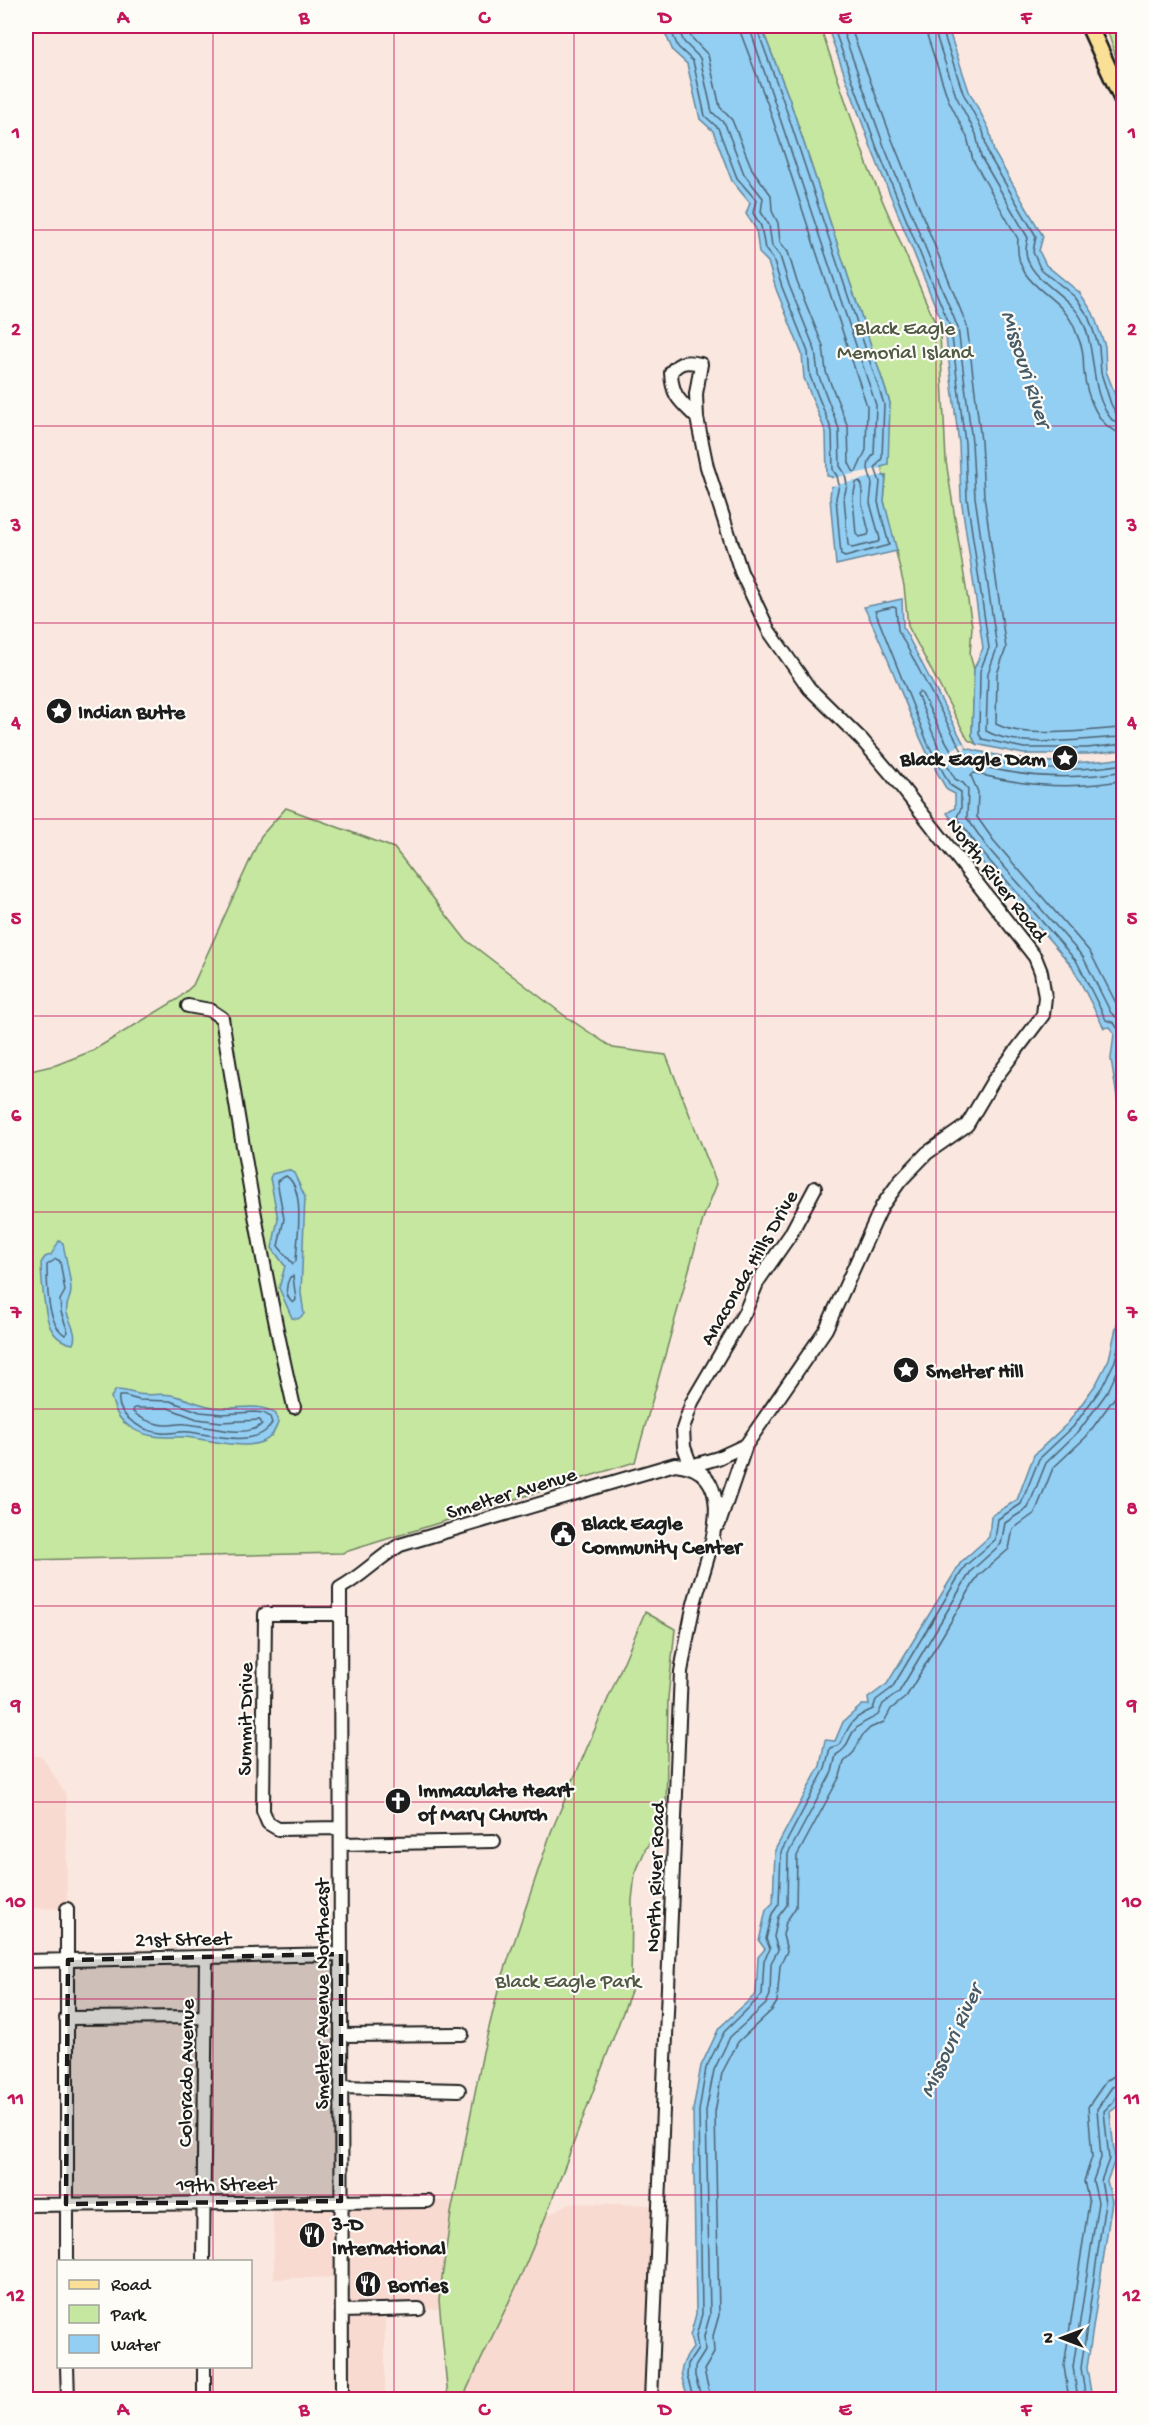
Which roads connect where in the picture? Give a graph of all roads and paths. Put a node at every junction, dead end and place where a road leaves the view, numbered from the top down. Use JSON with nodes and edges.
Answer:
{"nodes":[{"id":1,"x":1089,"y":26,"type":"edge"},
{"id":2,"x":1124,"y":103,"type":"edge"},
{"id":3,"x":697,"y":418,"type":"dead end"},
{"id":4,"x":188,"y":1006,"type":"dead end"},
{"id":5,"x":815,"y":1188,"type":"dead end"},
{"id":6,"x":294,"y":1407,"type":"dead end"},
{"id":7,"x":746,"y":1445,"type":"junction"},
{"id":8,"x":691,"y":1466,"type":"junction"},
{"id":9,"x":713,"y":1540,"type":"junction"},
{"id":10,"x":340,"y":1588,"type":"joint"},
{"id":11,"x":340,"y":1614,"type":"junction"},
{"id":12,"x":340,"y":1828,"type":"junction"},
{"id":13,"x":494,"y":1840,"type":"dead end"},
{"id":14,"x":341,"y":1844,"type":"junction"},
{"id":15,"x":67,"y":1909,"type":"dead end"},
{"id":16,"x":341,"y":1954,"type":"junction"},
{"id":17,"x":206,"y":1957,"type":"junction"},
{"id":18,"x":68,"y":1960,"type":"junction"},
{"id":19,"x":26,"y":1961,"type":"edge"},
{"id":20,"x":205,"y":2017,"type":"junction"},
{"id":21,"x":66,"y":2018,"type":"junction"},
{"id":22,"x":462,"y":2034,"type":"dead end"},
{"id":23,"x":341,"y":2035,"type":"junction"},
{"id":24,"x":341,"y":2086,"type":"junction"},
{"id":25,"x":459,"y":2090,"type":"dead end"},
{"id":26,"x":341,"y":2201,"type":"junction"},
{"id":27,"x":428,"y":2201,"type":"dead end"},
{"id":28,"x":202,"y":2203,"type":"junction"},
{"id":29,"x":66,"y":2204,"type":"junction"},
{"id":30,"x":26,"y":2205,"type":"edge"},
{"id":31,"x":66,"y":2260,"type":"edge"},
{"id":32,"x":203,"y":2260,"type":"edge"},
{"id":33,"x":419,"y":2309,"type":"dead end"},
{"id":34,"x":342,"y":2311,"type":"junction"},
{"id":35,"x":68,"y":2368,"type":"edge"},
{"id":36,"x":204,"y":2368,"type":"edge"},
{"id":37,"x":68,"y":2400,"type":"edge"},
{"id":38,"x":204,"y":2400,"type":"edge"},
{"id":39,"x":342,"y":2400,"type":"edge"},
{"id":40,"x":651,"y":2400,"type":"edge"}],
"edges":[{"from":1,"to":2,"type":"main road"},
{"from":3,"to":7,"type":"street","name":"North River Road"},
{"from":4,"to":6,"type":"street"},
{"from":5,"to":8,"type":"street","name":"Anaconda Hills Drive"},
{"from":7,"to":8,"type":"street"},
{"from":7,"to":9,"type":"street","name":"North River Road"},
{"from":8,"to":9,"type":"street","name":"North River Road"},
{"from":8,"to":10,"type":"street","name":"Smelter Avenue"},
{"from":9,"to":40,"type":"street","name":"North River Road"},
{"from":10,"to":11,"type":"street","name":"Smelter Avenue Northeast"},
{"from":11,"to":12,"type":"street","name":"Smelter Avenue Northeast"},
{"from":11,"to":12,"type":"street","name":"Summit Drive"},
{"from":12,"to":14,"type":"street","name":"Smelter Avenue Northeast"},
{"from":13,"to":14,"type":"street"},
{"from":14,"to":16,"type":"street","name":"Smelter Avenue Northeast"},
{"from":15,"to":18,"type":"street"},
{"from":16,"to":17,"type":"street","name":"21st Street"},
{"from":16,"to":23,"type":"street","name":"Smelter Avenue Northeast"},
{"from":17,"to":18,"type":"street","name":"21st Street"},
{"from":17,"to":20,"type":"street","name":"Colorado Avenue"},
{"from":18,"to":19,"type":"street","name":"21st Street"},
{"from":18,"to":21,"type":"street"},
{"from":20,"to":21,"type":"street"},
{"from":20,"to":28,"type":"street","name":"Colorado Avenue"},
{"from":21,"to":29,"type":"street"},
{"from":22,"to":23,"type":"street"},
{"from":23,"to":24,"type":"street","name":"Smelter Avenue Northeast"},
{"from":24,"to":25,"type":"street"},
{"from":24,"to":26,"type":"street","name":"Smelter Avenue Northeast"},
{"from":26,"to":27,"type":"street","name":"19th Street"},
{"from":26,"to":28,"type":"street","name":"19th Street"},
{"from":26,"to":34,"type":"street","name":"Smelter Avenue Northeast"},
{"from":28,"to":29,"type":"street","name":"19th Street"},
{"from":28,"to":32,"type":"street","name":"Colorado Avenue"},
{"from":29,"to":30,"type":"street","name":"19th Street"},
{"from":29,"to":31,"type":"street"},
{"from":33,"to":34,"type":"street"},
{"from":34,"to":39,"type":"street","name":"Smelter Avenue Northeast"},
{"from":35,"to":37,"type":"street"},
{"from":36,"to":38,"type":"street"}]}
